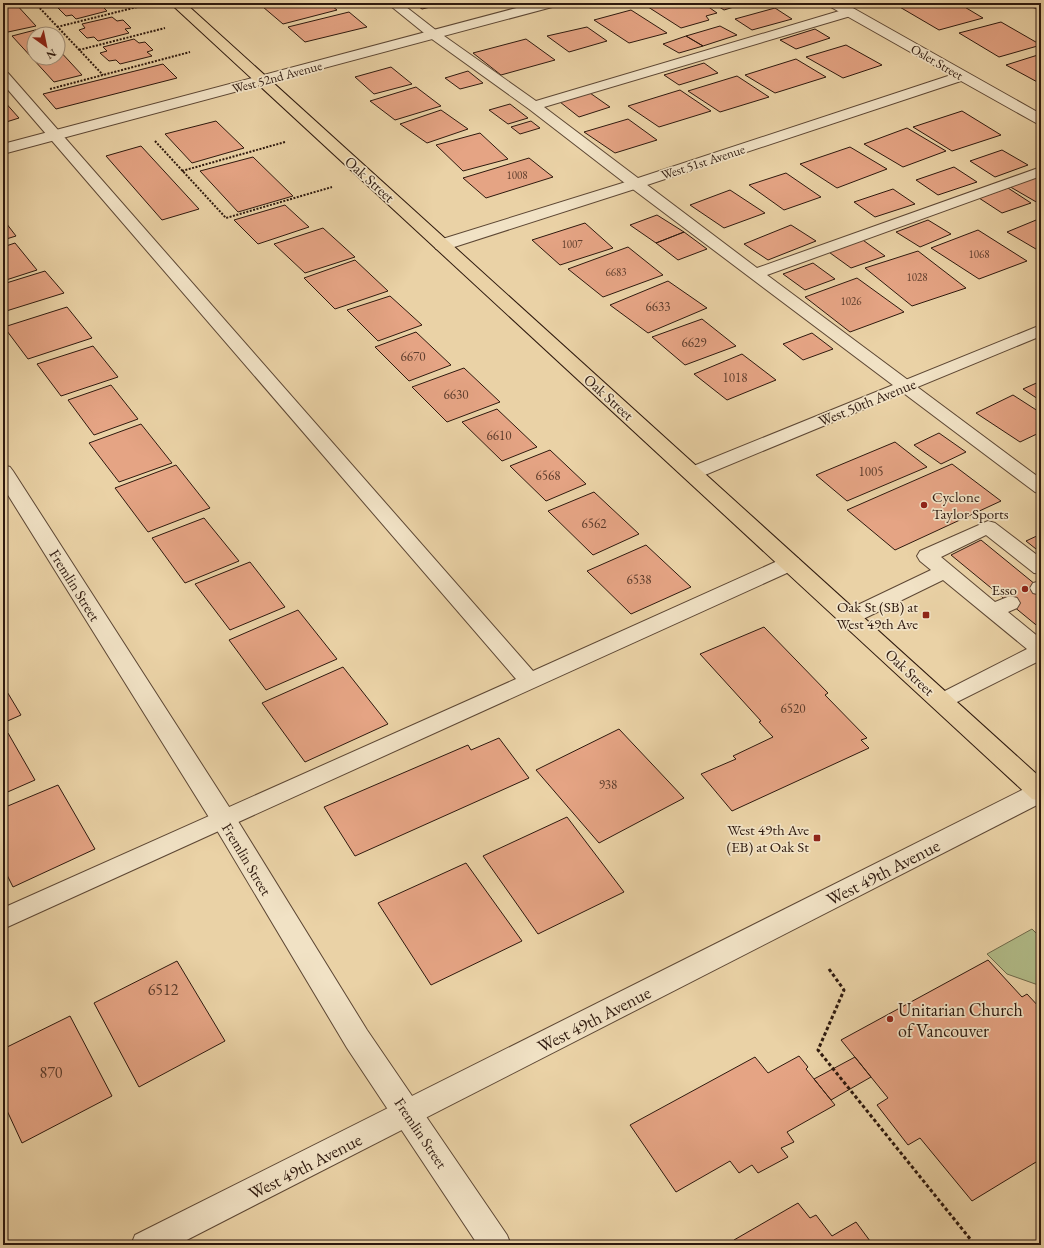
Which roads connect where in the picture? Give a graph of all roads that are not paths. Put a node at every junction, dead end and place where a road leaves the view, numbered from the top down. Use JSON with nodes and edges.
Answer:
{"nodes":[{"id":1,"x":177,"y":3,"type":"edge"},
{"id":2,"x":393,"y":3,"type":"edge"},
{"id":3,"x":551,"y":3,"type":"edge"},
{"id":4,"x":834,"y":3,"type":"edge"},
{"id":5,"x":1035,"y":3,"type":"edge"},
{"id":6,"x":1041,"y":6,"type":"edge"},
{"id":7,"x":850,"y":12,"type":"junction"},
{"id":8,"x":433,"y":34,"type":"junction"},
{"id":9,"x":3,"y":76,"type":"edge"},
{"id":10,"x":962,"y":76,"type":"junction"},
{"id":11,"x":263,"y":81,"type":"junction"},
{"id":12,"x":534,"y":106,"type":"junction"},
{"id":13,"x":1041,"y":120,"type":"edge"},
{"id":14,"x":54,"y":136,"type":"junction"},
{"id":15,"x":3,"y":149,"type":"edge"},
{"id":16,"x":1041,"y":171,"type":"edge"},
{"id":17,"x":636,"y":184,"type":"junction"},
{"id":18,"x":442,"y":245,"type":"junction"},
{"id":19,"x":756,"y":274,"type":"junction"},
{"id":20,"x":1041,"y":330,"type":"edge"},
{"id":21,"x":905,"y":386,"type":"junction"},
{"id":22,"x":3,"y":470,"type":"edge"},
{"id":23,"x":693,"y":474,"type":"junction"},
{"id":24,"x":1041,"y":488,"type":"edge"},
{"id":25,"x":791,"y":563,"type":"junction"},
{"id":26,"x":1026,"y":563,"type":"edge"},
{"id":27,"x":945,"y":571,"type":"junction"},
{"id":28,"x":850,"y":617,"type":"junction"},
{"id":29,"x":1033,"y":633,"type":"edge"},
{"id":30,"x":1041,"y":651,"type":"edge"},
{"id":31,"x":529,"y":680,"type":"junction"},
{"id":32,"x":942,"y":701,"type":"junction"},
{"id":33,"x":1041,"y":792,"type":"edge"},
{"id":34,"x":224,"y":820,"type":"junction"},
{"id":35,"x":3,"y":920,"type":"edge"},
{"id":36,"x":409,"y":1114,"type":"junction"},
{"id":37,"x":146,"y":1245,"type":"edge"},
{"id":38,"x":496,"y":1245,"type":"edge"}],
"edges":[{"from":1,"to":11,"type":"main road","name":"Oak Street"},
{"from":2,"to":8,"type":"lane"},
{"from":3,"to":8,"type":"street","name":"West 52nd Avenue"},
{"from":4,"to":7,"type":"street","name":"Osler Street"},
{"from":5,"to":6,"type":"lane"},
{"from":7,"to":10,"type":"street","name":"Osler Street"},
{"from":7,"to":12,"type":"lane"},
{"from":8,"to":11,"type":"street","name":"West 52nd Avenue"},
{"from":8,"to":12,"type":"lane"},
{"from":9,"to":14,"type":"lane"},
{"from":10,"to":13,"type":"street","name":"Osler Street"},
{"from":10,"to":17,"type":"street","name":"West 51st Avenue"},
{"from":11,"to":14,"type":"street","name":"West 52nd Avenue"},
{"from":11,"to":18,"type":"main road","name":"Oak Street"},
{"from":12,"to":17,"type":"lane"},
{"from":14,"to":15,"type":"street","name":"West 52nd Avenue"},
{"from":14,"to":31,"type":"lane"},
{"from":16,"to":19,"type":"lane"},
{"from":17,"to":18,"type":"street","name":"West 51st Avenue"},
{"from":17,"to":19,"type":"lane"},
{"from":18,"to":23,"type":"main road","name":"Oak Street"},
{"from":19,"to":21,"type":"lane"},
{"from":20,"to":21,"type":"street","name":"West 50th Avenue"},
{"from":21,"to":23,"type":"street","name":"West 50th Avenue"},
{"from":21,"to":24,"type":"lane"},
{"from":22,"to":34,"type":"street","name":"Fremlin Street"},
{"from":23,"to":25,"type":"main road","name":"Oak Street"},
{"from":25,"to":28,"type":"main road","name":"Oak Street"},
{"from":25,"to":31,"type":"lane"},
{"from":26,"to":27,"type":"lane"},
{"from":27,"to":28,"type":"lane"},
{"from":27,"to":29,"type":"lane"},
{"from":28,"to":32,"type":"main road","name":"Oak Street"},
{"from":29,"to":30,"type":"lane"},
{"from":30,"to":32,"type":"lane"},
{"from":31,"to":34,"type":"lane"},
{"from":32,"to":33,"type":"main road","name":"Oak Street"},
{"from":33,"to":36,"type":"street","name":"West 49th Avenue"},
{"from":34,"to":35,"type":"lane"},
{"from":34,"to":36,"type":"street","name":"Fremlin Street"},
{"from":36,"to":37,"type":"street","name":"West 49th Avenue"},
{"from":36,"to":38,"type":"street","name":"Fremlin Street"}]}
